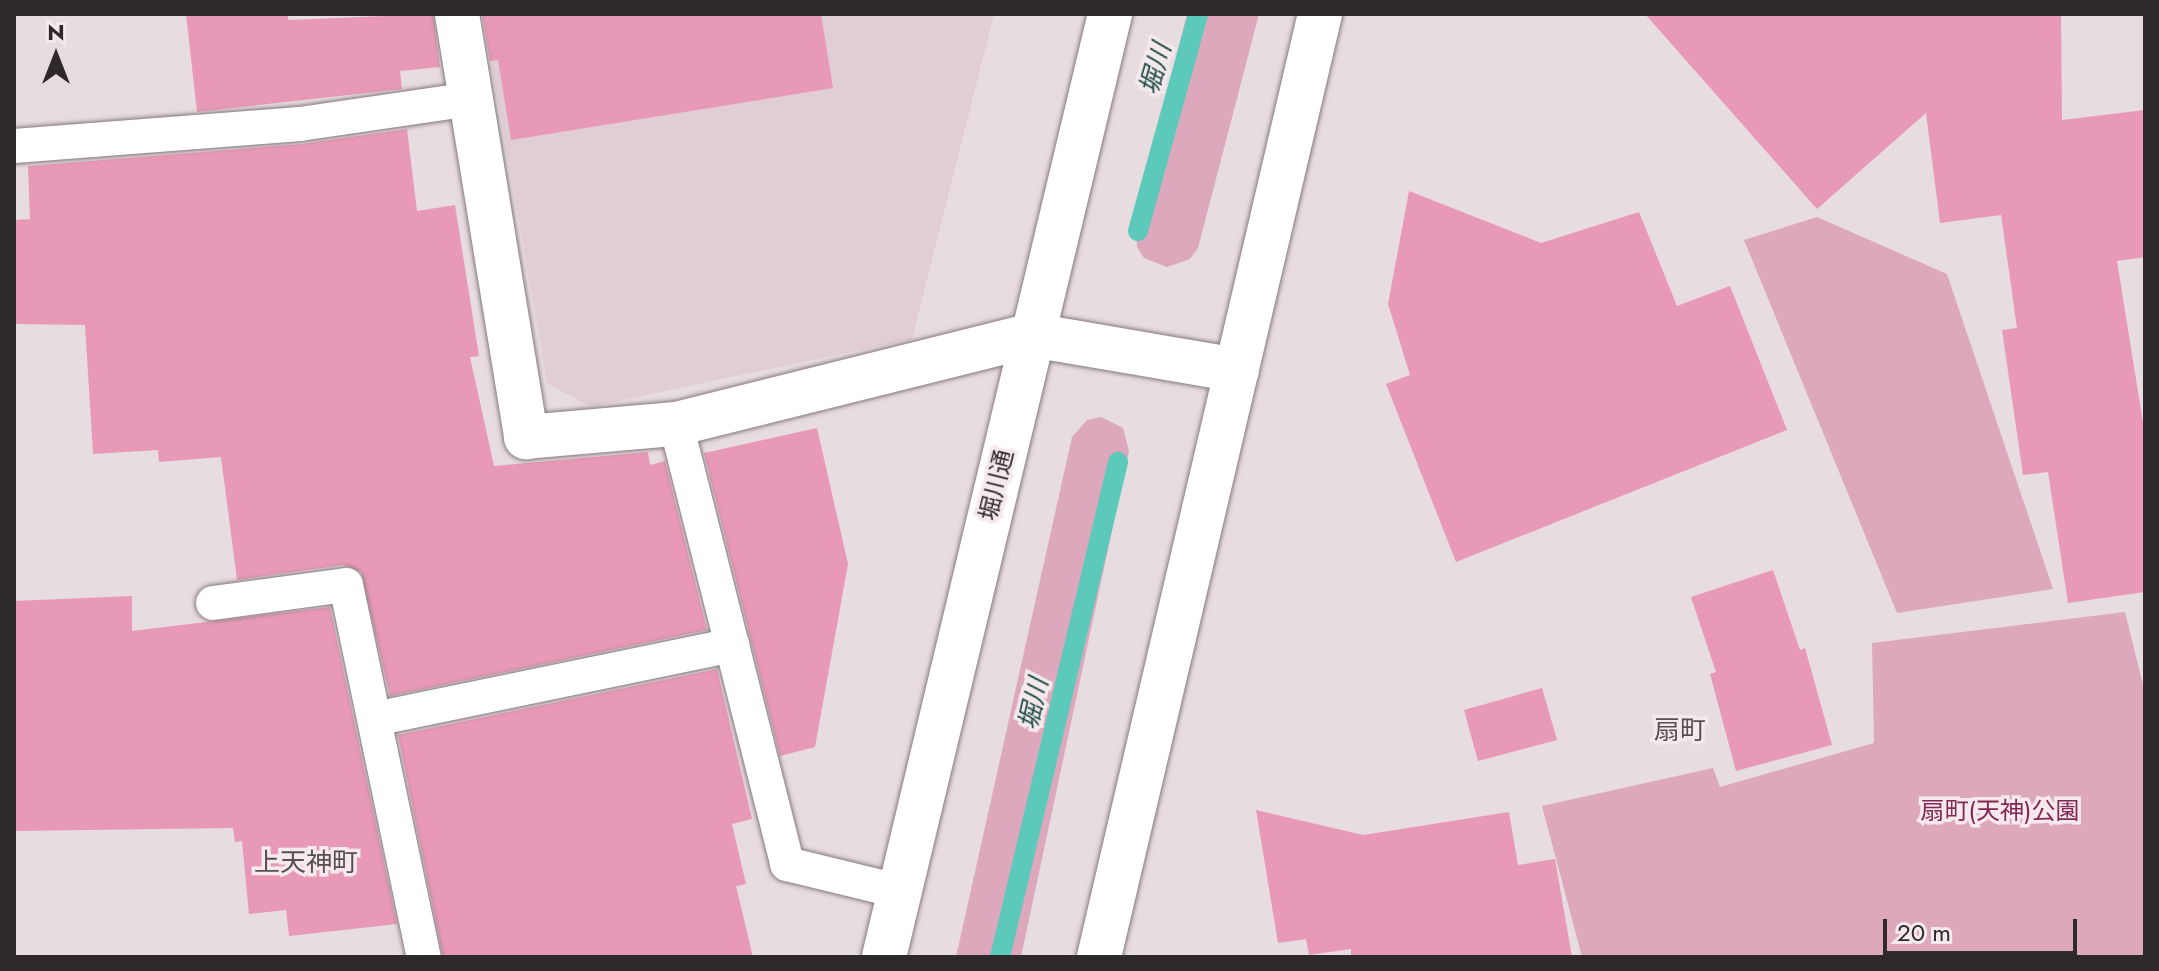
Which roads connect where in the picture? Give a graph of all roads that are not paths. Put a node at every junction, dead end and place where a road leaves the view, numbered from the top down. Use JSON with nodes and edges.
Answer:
{"nodes":[{"id":1,"x":457,"y":14,"type":"edge"},
{"id":2,"x":1110,"y":14,"type":"edge"},
{"id":3,"x":1320,"y":14,"type":"edge"},
{"id":4,"x":471,"y":99,"type":"junction"},
{"id":5,"x":14,"y":146,"type":"edge"},
{"id":6,"x":1032,"y":335,"type":"junction"},
{"id":7,"x":1237,"y":370,"type":"junction"},
{"id":8,"x":676,"y":424,"type":"junction"},
{"id":9,"x":213,"y":603,"type":"dead end"},
{"id":10,"x":732,"y":645,"type":"junction"},
{"id":11,"x":375,"y":719,"type":"junction"},
{"id":12,"x":898,"y":891,"type":"junction"},
{"id":13,"x":424,"y":957,"type":"edge"},
{"id":14,"x":884,"y":957,"type":"edge"},
{"id":15,"x":1099,"y":957,"type":"edge"}],
"edges":[{"from":1,"to":4,"type":"main road"},
{"from":2,"to":6,"type":"main road","name":"堀川通"},
{"from":3,"to":7,"type":"main road"},
{"from":4,"to":5,"type":"lane"},
{"from":4,"to":8,"type":"main road"},
{"from":6,"to":7,"type":"main road"},
{"from":6,"to":8,"type":"main road"},
{"from":6,"to":12,"type":"main road","name":"堀川通"},
{"from":7,"to":15,"type":"main road"},
{"from":8,"to":10,"type":"lane"},
{"from":9,"to":11,"type":"lane"},
{"from":10,"to":11,"type":"lane"},
{"from":10,"to":12,"type":"lane"},
{"from":11,"to":13,"type":"lane"},
{"from":12,"to":14,"type":"main road","name":"堀川通"}]}
